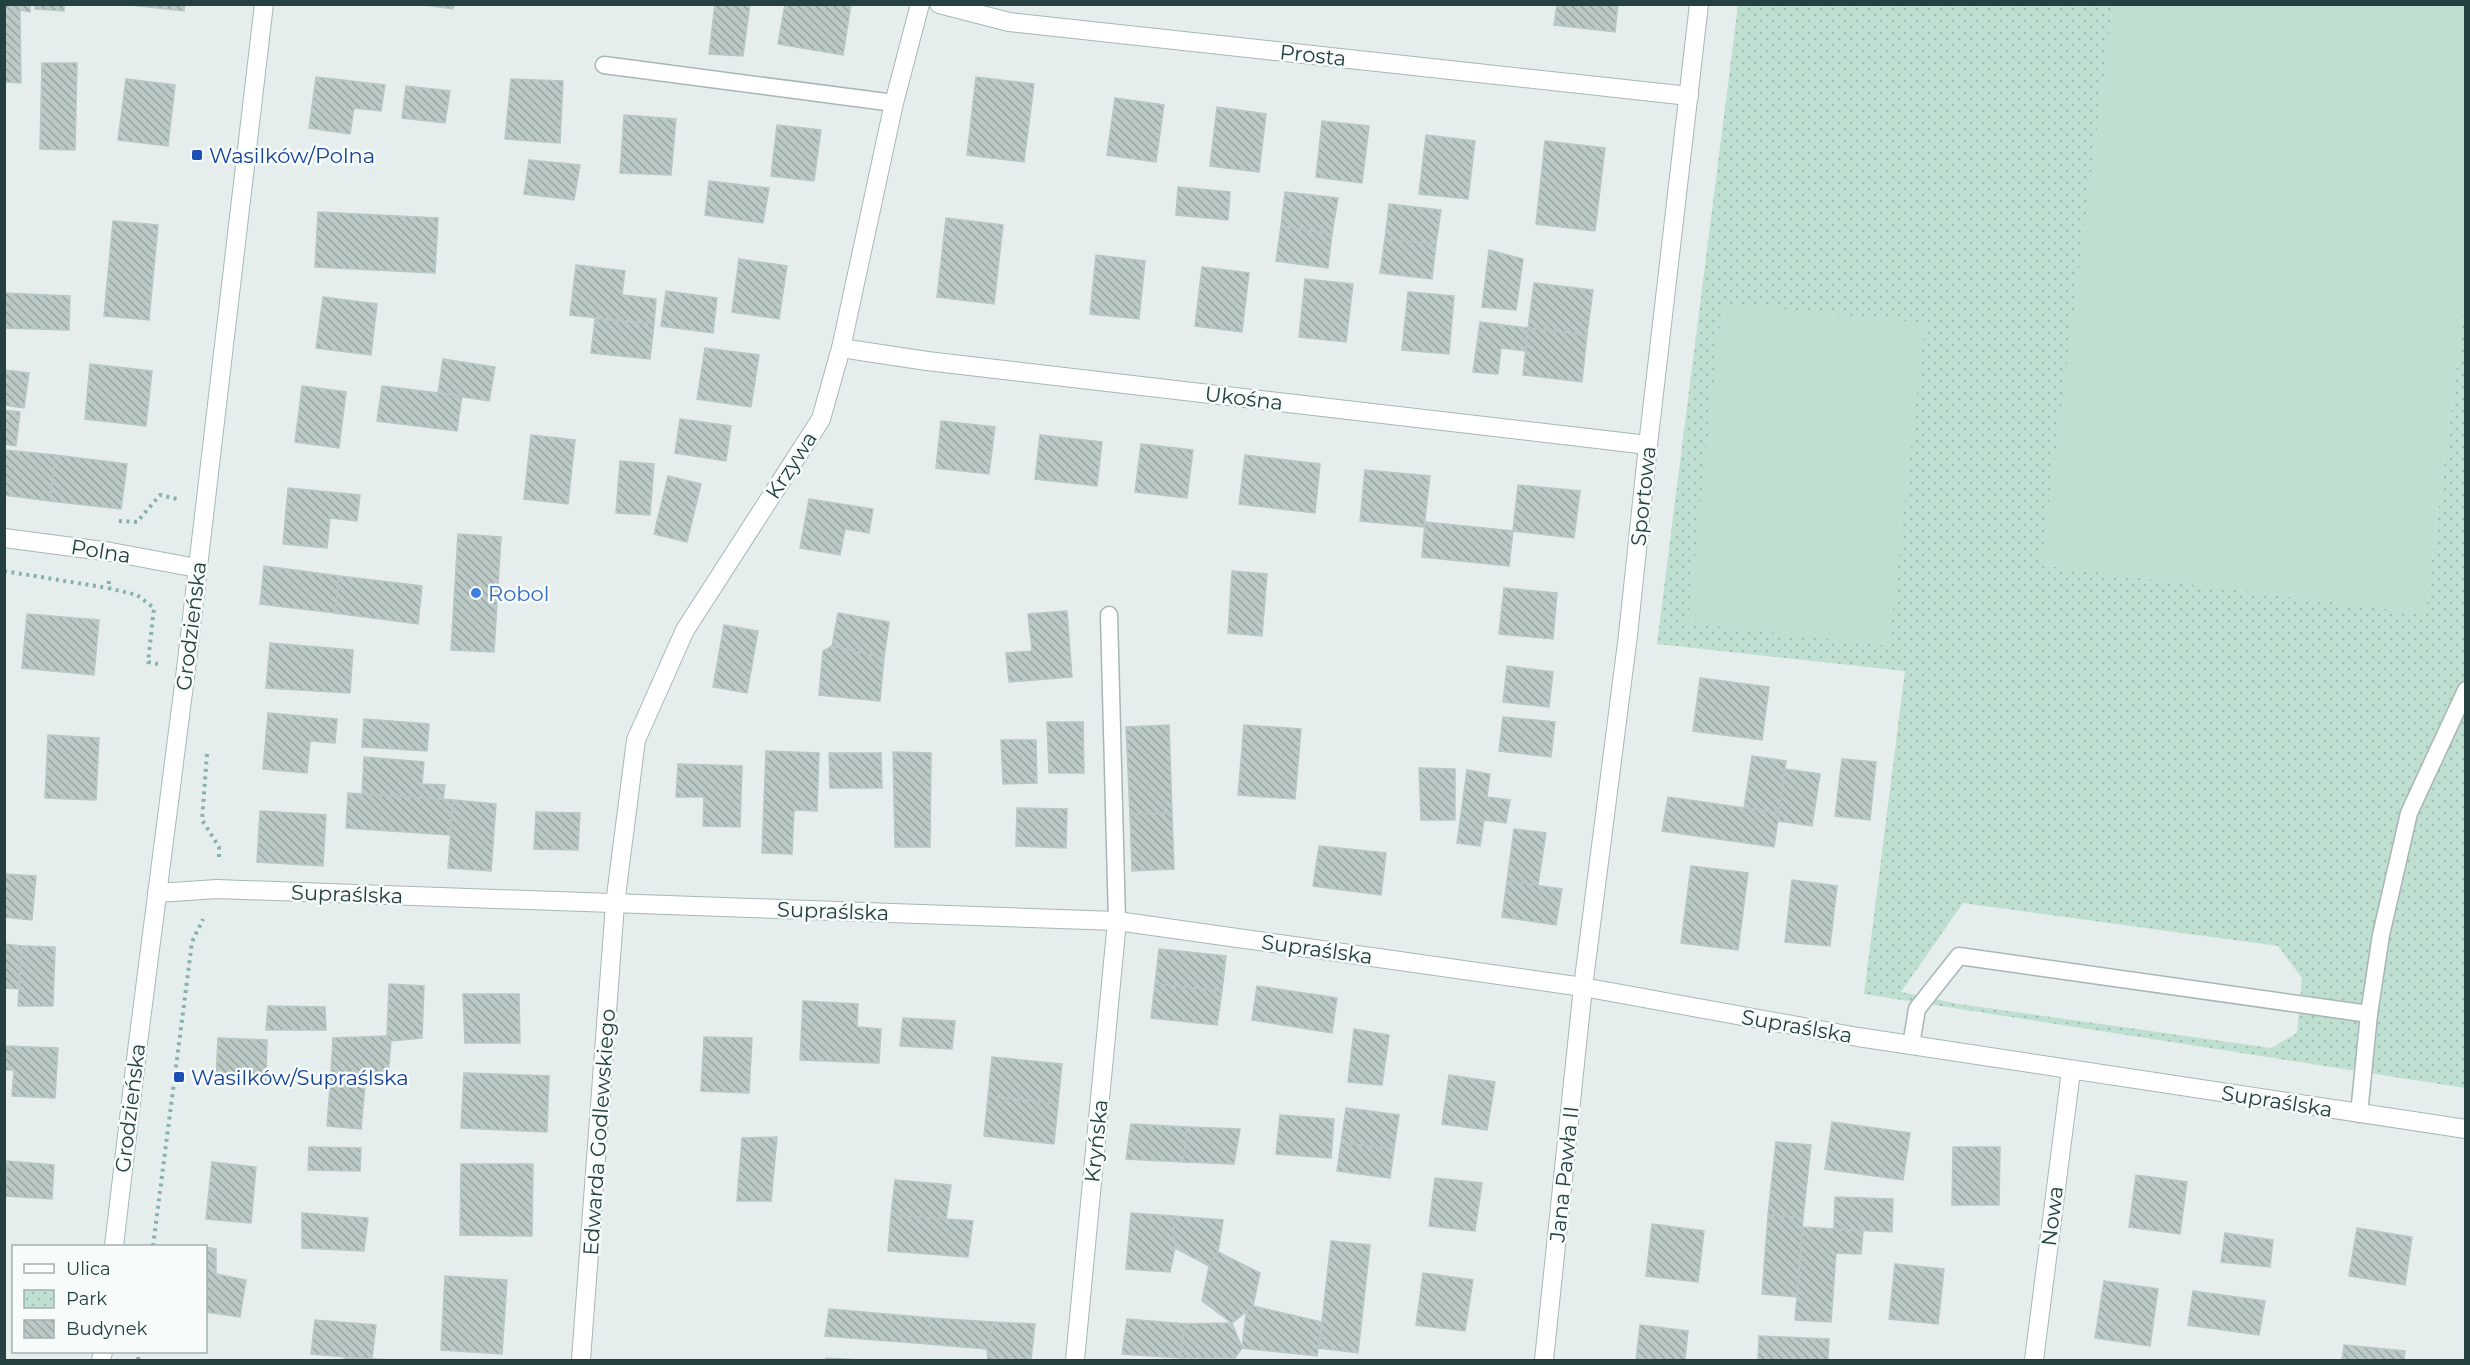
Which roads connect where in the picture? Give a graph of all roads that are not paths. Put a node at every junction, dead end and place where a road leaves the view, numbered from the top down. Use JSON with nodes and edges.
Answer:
{"nodes":[{"id":1,"x":264,"y":4,"type":"edge"},
{"id":2,"x":920,"y":4,"type":"edge"},
{"id":3,"x":939,"y":4,"type":"edge"},
{"id":4,"x":1699,"y":4,"type":"edge"},
{"id":5,"x":604,"y":64,"type":"dead end"},
{"id":6,"x":1689,"y":96,"type":"junction"},
{"id":7,"x":894,"y":103,"type":"junction"},
{"id":8,"x":841,"y":348,"type":"junction"},
{"id":9,"x":1648,"y":445,"type":"junction"},
{"id":10,"x":4,"y":538,"type":"edge"},
{"id":11,"x":198,"y":568,"type":"junction"},
{"id":12,"x":1109,"y":615,"type":"dead end"},
{"id":13,"x":2466,"y":690,"type":"edge"},
{"id":14,"x":157,"y":893,"type":"junction"},
{"id":15,"x":615,"y":904,"type":"junction"},
{"id":16,"x":1117,"y":921,"type":"junction"},
{"id":17,"x":1583,"y":987,"type":"junction"},
{"id":18,"x":2369,"y":1014,"type":"junction"},
{"id":19,"x":1911,"y":1046,"type":"junction"},
{"id":20,"x":2071,"y":1071,"type":"junction"},
{"id":21,"x":2359,"y":1114,"type":"junction"},
{"id":22,"x":2466,"y":1129,"type":"edge"},
{"id":23,"x":114,"y":1245,"type":"edge"},
{"id":24,"x":581,"y":1360,"type":"edge"},
{"id":25,"x":1075,"y":1360,"type":"edge"},
{"id":26,"x":1544,"y":1360,"type":"edge"},
{"id":27,"x":2034,"y":1360,"type":"edge"}],
"edges":[{"from":1,"to":11,"type":"street","name":"Grodzieńska"},
{"from":2,"to":7,"type":"street","name":"Krzywa"},
{"from":3,"to":6,"type":"street","name":"Prosta"},
{"from":4,"to":6,"type":"street","name":"Sportowa"},
{"from":5,"to":7,"type":"lane"},
{"from":6,"to":9,"type":"street","name":"Sportowa"},
{"from":7,"to":8,"type":"street","name":"Krzywa"},
{"from":8,"to":9,"type":"street","name":"Ukośna"},
{"from":8,"to":15,"type":"street","name":"Krzywa"},
{"from":9,"to":17,"type":"street","name":"Sportowa"},
{"from":10,"to":11,"type":"street","name":"Polna"},
{"from":11,"to":14,"type":"street","name":"Grodzieńska"},
{"from":12,"to":16,"type":"lane"},
{"from":13,"to":18,"type":"lane"},
{"from":14,"to":15,"type":"street","name":"Supraślska"},
{"from":14,"to":23,"type":"street","name":"Grodzieńska"},
{"from":15,"to":16,"type":"street","name":"Supraślska"},
{"from":15,"to":24,"type":"street","name":"Edwarda Godlewskiego"},
{"from":16,"to":17,"type":"street","name":"Supraślska"},
{"from":16,"to":25,"type":"street","name":"Kryńska"},
{"from":17,"to":19,"type":"street","name":"Supraślska"},
{"from":17,"to":26,"type":"street","name":"Jana Pawła II"},
{"from":18,"to":19,"type":"lane"},
{"from":18,"to":21,"type":"lane"},
{"from":19,"to":20,"type":"street","name":"Supraślska"},
{"from":20,"to":21,"type":"street","name":"Supraślska"},
{"from":20,"to":27,"type":"street","name":"Nowa"},
{"from":21,"to":22,"type":"street","name":"Supraślska"}]}
